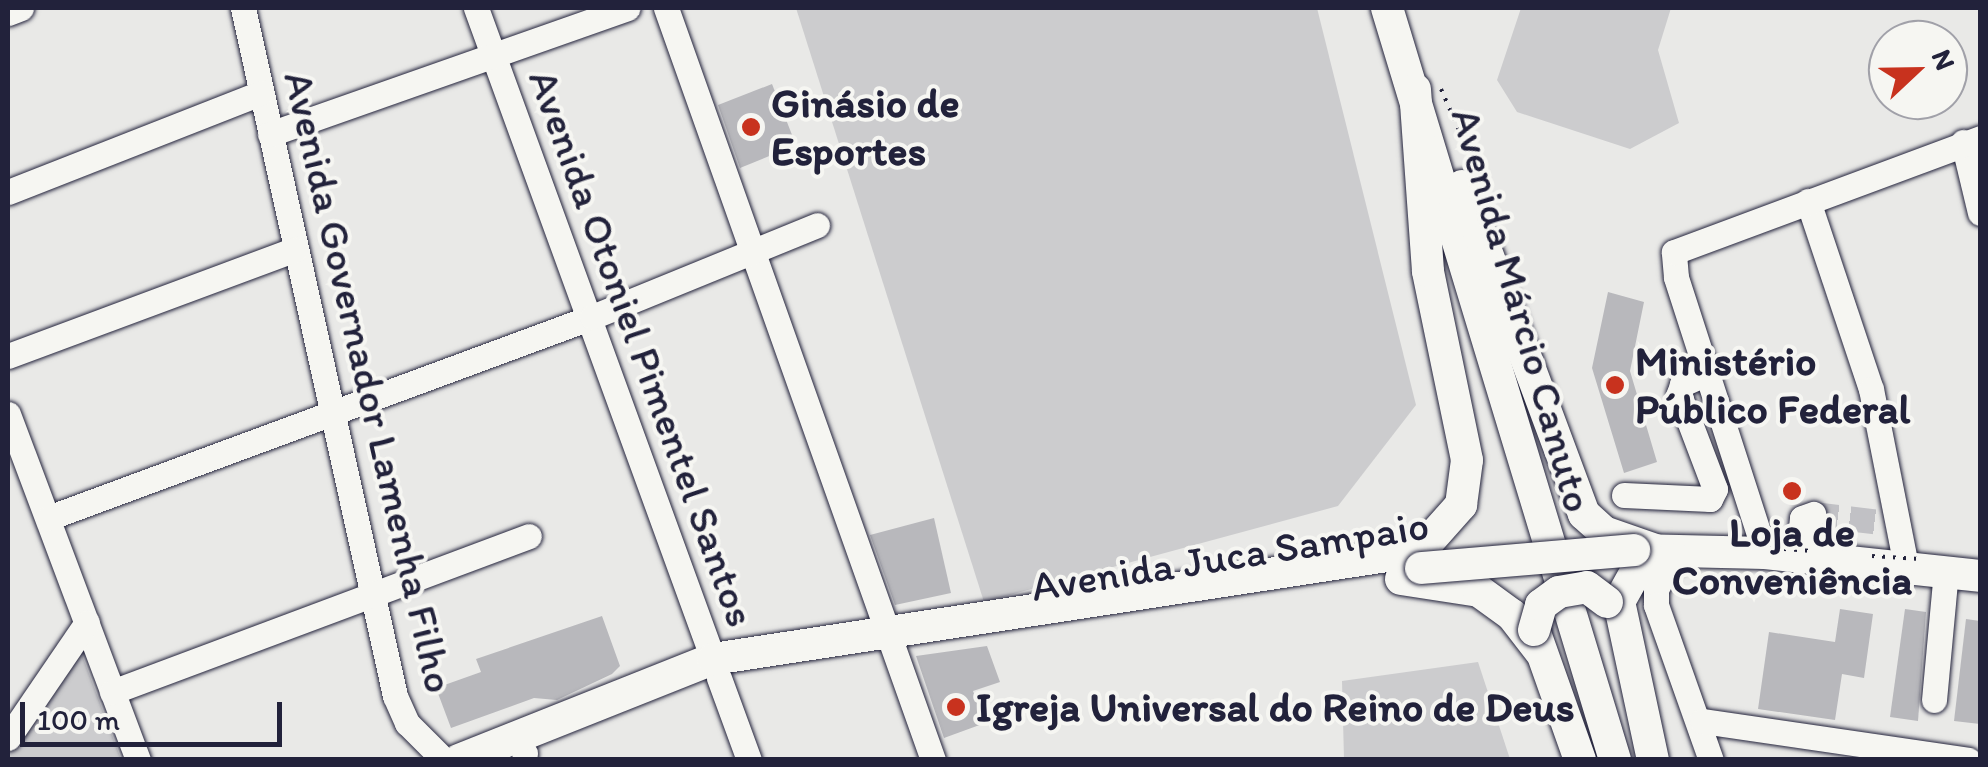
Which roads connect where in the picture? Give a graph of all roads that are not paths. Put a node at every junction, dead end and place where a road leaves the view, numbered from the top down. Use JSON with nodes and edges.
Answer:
{"nodes":[{"id":1,"x":21,"y":8,"type":"edge"},
{"id":2,"x":243,"y":8,"type":"edge"},
{"id":3,"x":476,"y":8,"type":"edge"},
{"id":4,"x":627,"y":8,"type":"edge"},
{"id":5,"x":666,"y":8,"type":"edge"},
{"id":6,"x":1387,"y":8,"type":"edge"},
{"id":7,"x":8,"y":13,"type":"edge"},
{"id":8,"x":1402,"y":49,"type":"junction"},
{"id":9,"x":492,"y":56,"type":"junction"},
{"id":10,"x":1415,"y":90,"type":"junction"},
{"id":11,"x":262,"y":93,"type":"junction"},
{"id":12,"x":270,"y":134,"type":"junction"},
{"id":13,"x":1972,"y":140,"type":"edge"},
{"id":14,"x":8,"y":192,"type":"edge"},
{"id":15,"x":1808,"y":201,"type":"junction"},
{"id":16,"x":1980,"y":213,"type":"edge"},
{"id":17,"x":816,"y":225,"type":"dead end"},
{"id":18,"x":295,"y":248,"type":"junction"},
{"id":19,"x":752,"y":255,"type":"junction"},
{"id":20,"x":592,"y":316,"type":"junction"},
{"id":21,"x":8,"y":356,"type":"edge"},
{"id":22,"x":1707,"y":373,"type":"junction"},
{"id":23,"x":8,"y":414,"type":"edge"},
{"id":24,"x":333,"y":414,"type":"junction"},
{"id":25,"x":1624,"y":495,"type":"dead end"},
{"id":26,"x":1813,"y":514,"type":"dead end"},
{"id":27,"x":48,"y":518,"type":"junction"},
{"id":28,"x":529,"y":536,"type":"dead end"},
{"id":29,"x":1781,"y":551,"type":"junction"},
{"id":30,"x":1653,"y":554,"type":"junction"},
{"id":31,"x":1906,"y":563,"type":"junction"},
{"id":32,"x":1980,"y":576,"type":"edge"},
{"id":33,"x":1362,"y":577,"type":"junction"},
{"id":34,"x":372,"y":594,"type":"junction"},
{"id":35,"x":1613,"y":614,"type":"junction"},
{"id":36,"x":87,"y":622,"type":"junction"},
{"id":37,"x":1537,"y":641,"type":"junction"},
{"id":38,"x":888,"y":642,"type":"junction"},
{"id":39,"x":716,"y":668,"type":"junction"},
{"id":40,"x":112,"y":692,"type":"junction"},
{"id":41,"x":1934,"y":700,"type":"dead end"},
{"id":42,"x":1702,"y":721,"type":"junction"},
{"id":43,"x":11,"y":722,"type":"edge"},
{"id":44,"x":520,"y":757,"type":"edge"},
{"id":45,"x":138,"y":760,"type":"edge"},
{"id":46,"x":444,"y":760,"type":"edge"},
{"id":47,"x":459,"y":760,"type":"edge"},
{"id":48,"x":750,"y":760,"type":"edge"},
{"id":49,"x":932,"y":760,"type":"edge"},
{"id":50,"x":1580,"y":760,"type":"edge"},
{"id":51,"x":1614,"y":760,"type":"edge"},
{"id":52,"x":1653,"y":760,"type":"edge"},
{"id":53,"x":1711,"y":760,"type":"edge"},
{"id":54,"x":1968,"y":760,"type":"edge"}],
"edges":[{"from":1,"to":7,"type":"street"},
{"from":2,"to":11,"type":"street","name":"Avenida Governador Lamenha Filho"},
{"from":3,"to":9,"type":"street","name":"Avenida Otoniel Pimentel Santos"},
{"from":4,"to":9,"type":"street"},
{"from":5,"to":19,"type":"street"},
{"from":6,"to":8,"type":"main road","name":"Avenida Márcio Canuto"},
{"from":8,"to":10,"type":"main road","name":"Avenida Márcio Canuto"},
{"from":8,"to":30,"type":"main road"},
{"from":9,"to":12,"type":"street"},
{"from":9,"to":20,"type":"street","name":"Avenida Otoniel Pimentel Santos"},
{"from":10,"to":38,"type":"main road","name":"Avenida Juca Sampaio"},
{"from":10,"to":51,"type":"main road","name":"Avenida Márcio Canuto"},
{"from":11,"to":12,"type":"street","name":"Avenida Governador Lamenha Filho"},
{"from":11,"to":14,"type":"street"},
{"from":12,"to":18,"type":"street","name":"Avenida Governador Lamenha Filho"},
{"from":13,"to":15,"type":"street"},
{"from":13,"to":16,"type":"street"},
{"from":15,"to":22,"type":"street"},
{"from":15,"to":31,"type":"street"},
{"from":17,"to":19,"type":"street"},
{"from":18,"to":21,"type":"street"},
{"from":18,"to":24,"type":"street","name":"Avenida Governador Lamenha Filho"},
{"from":19,"to":20,"type":"street"},
{"from":19,"to":38,"type":"street"},
{"from":20,"to":24,"type":"street"},
{"from":20,"to":39,"type":"street","name":"Avenida Otoniel Pimentel Santos"},
{"from":22,"to":25,"type":"street"},
{"from":22,"to":29,"type":"street"},
{"from":23,"to":27,"type":"street"},
{"from":24,"to":27,"type":"street"},
{"from":24,"to":34,"type":"street","name":"Avenida Governador Lamenha Filho"},
{"from":26,"to":29,"type":"street"},
{"from":27,"to":36,"type":"street"},
{"from":28,"to":34,"type":"street"},
{"from":29,"to":30,"type":"main road"},
{"from":29,"to":31,"type":"main road"},
{"from":30,"to":33,"type":"main road","name":"Avenida Juca Sampaio","bridge":true},
{"from":30,"to":35,"type":"main road"},
{"from":30,"to":42,"type":"street"},
{"from":31,"to":32,"type":"main road"},
{"from":31,"to":41,"type":"street"},
{"from":33,"to":37,"type":"main road"},
{"from":33,"to":38,"type":"main road","name":"Avenida Juca Sampaio"},
{"from":34,"to":40,"type":"street"},
{"from":34,"to":46,"type":"street","name":"Avenida Governador Lamenha Filho"},
{"from":35,"to":37,"type":"main road","bridge":true},
{"from":35,"to":52,"type":"main road"},
{"from":36,"to":40,"type":"street"},
{"from":36,"to":43,"type":"street"},
{"from":37,"to":50,"type":"main road"},
{"from":38,"to":39,"type":"main road","name":"Avenida Juca Sampaio"},
{"from":38,"to":49,"type":"street"},
{"from":39,"to":44,"type":"main road","name":"Avenida Juca Sampaio"},
{"from":39,"to":47,"type":"main road","name":"Avenida Juca Sampaio"},
{"from":39,"to":48,"type":"street","name":"Avenida Otoniel Pimentel Santos"},
{"from":40,"to":45,"type":"street"},
{"from":42,"to":53,"type":"street"},
{"from":42,"to":54,"type":"street"}]}
